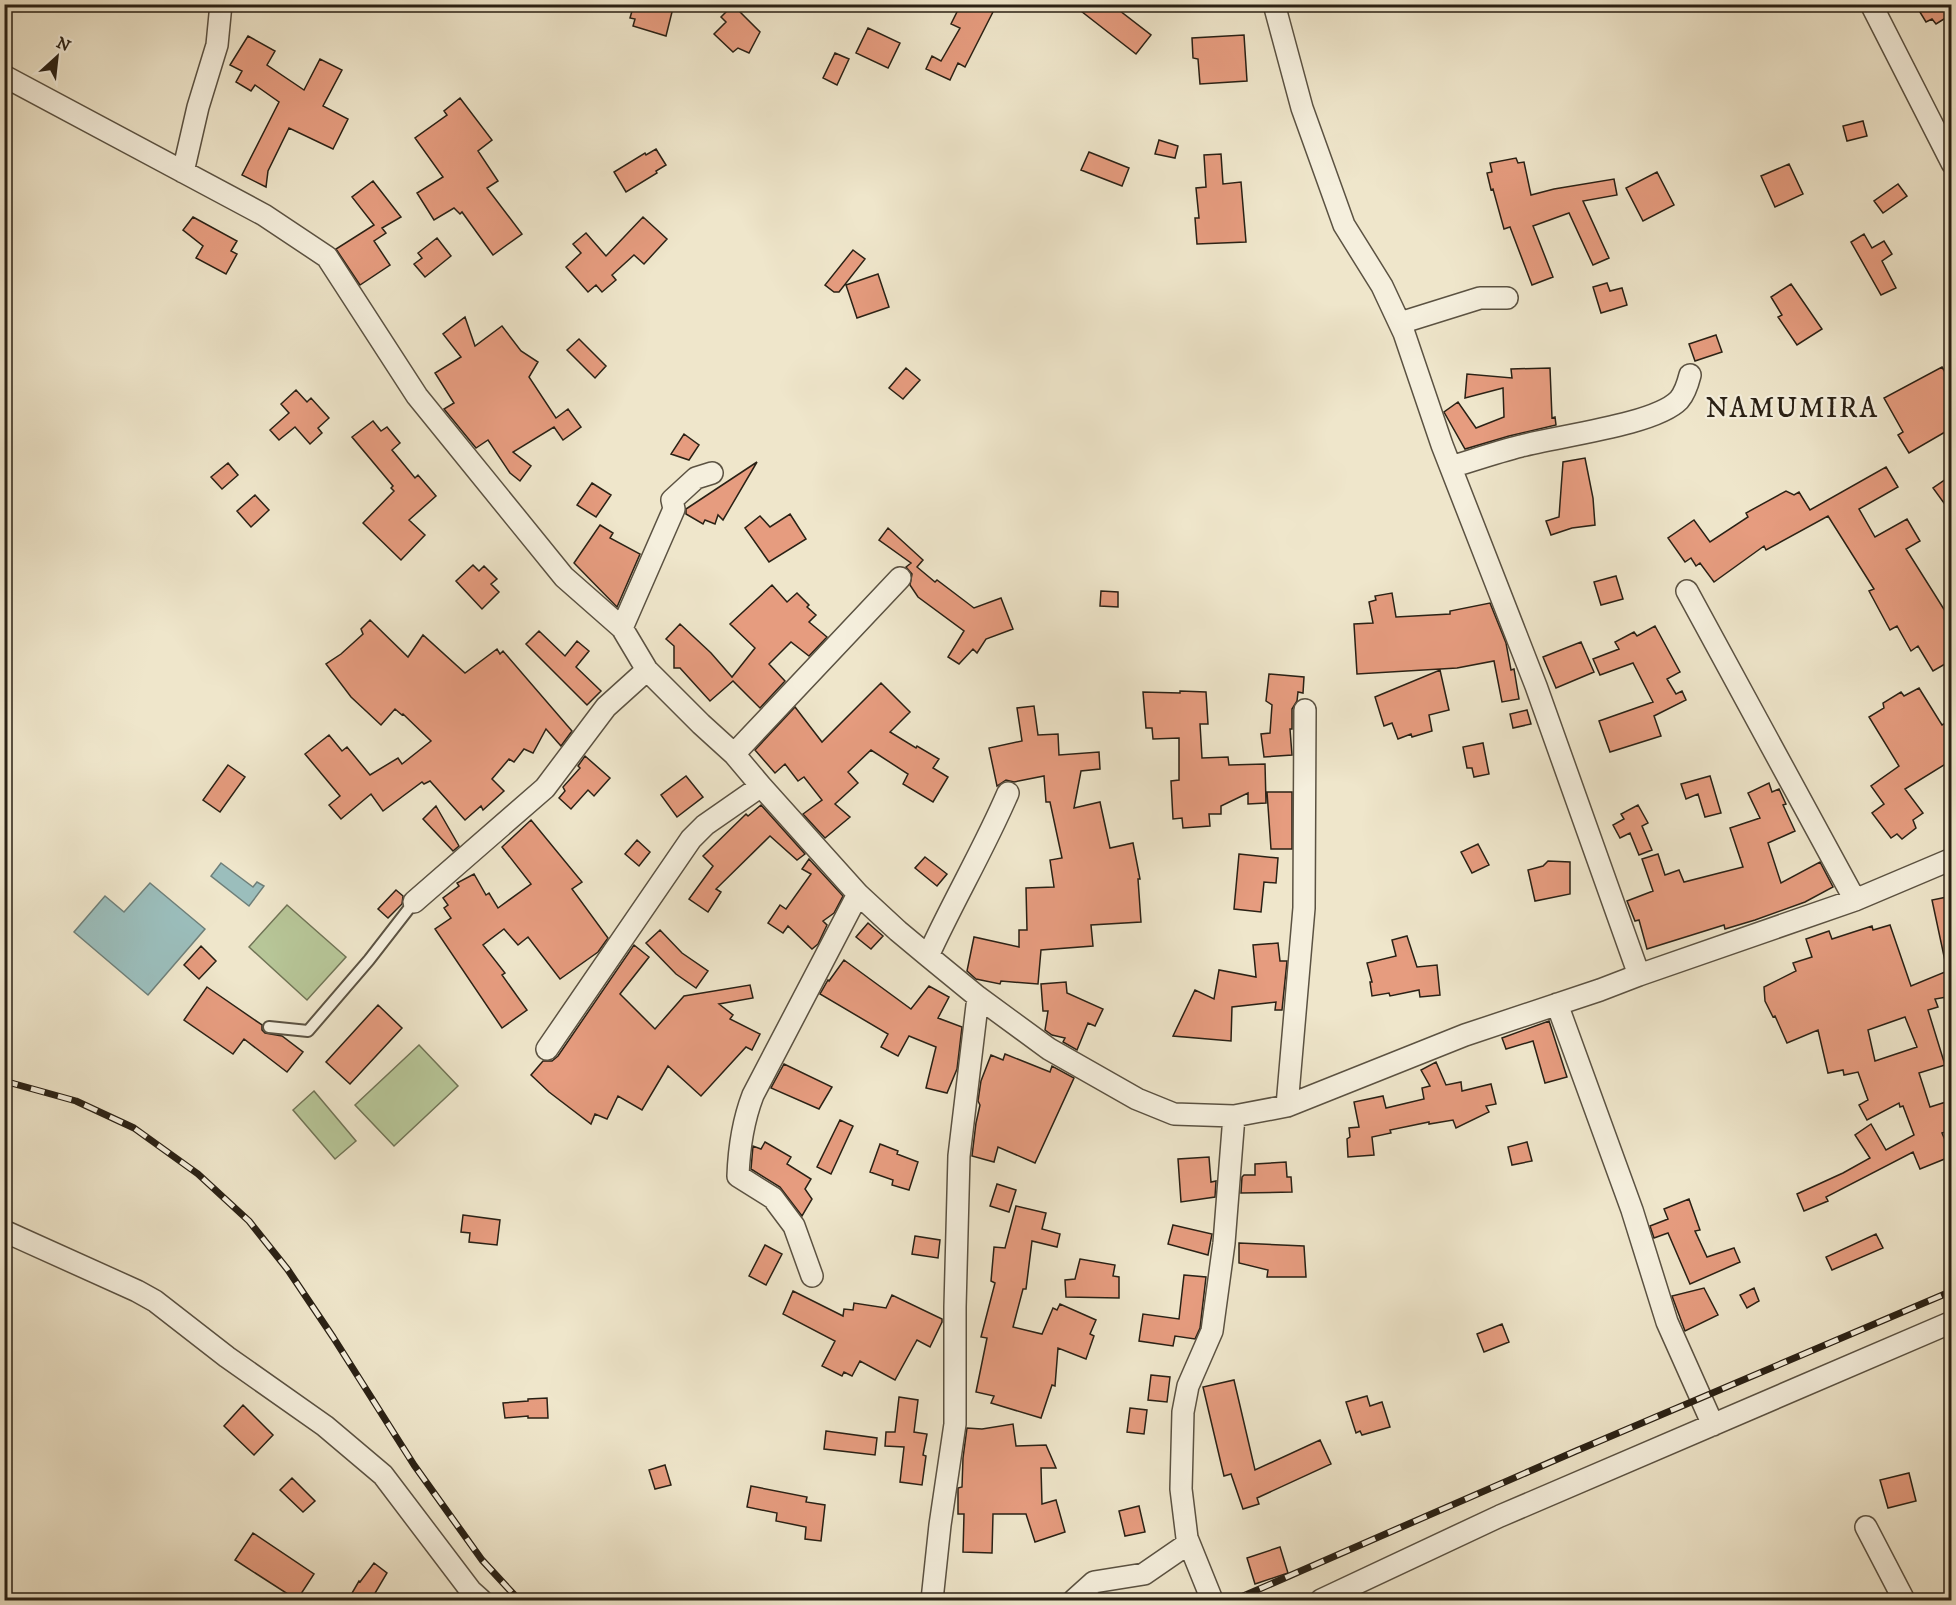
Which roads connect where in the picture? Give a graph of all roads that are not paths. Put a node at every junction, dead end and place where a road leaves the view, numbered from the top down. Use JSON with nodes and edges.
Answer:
{"nodes":[{"id":1,"x":221,"y":4,"type":"edge"},
{"id":2,"x":1274,"y":4,"type":"edge"},
{"id":3,"x":1871,"y":4,"type":"edge"},
{"id":4,"x":4,"y":76,"type":"edge"},
{"id":5,"x":1952,"y":163,"type":"edge"},
{"id":6,"x":183,"y":172,"type":"junction"},
{"id":7,"x":1507,"y":298,"type":"dead end"},
{"id":8,"x":1400,"y":323,"type":"junction"},
{"id":9,"x":1690,"y":375,"type":"dead end"},
{"id":10,"x":1451,"y":467,"type":"junction"},
{"id":11,"x":712,"y":473,"type":"dead end"},
{"id":12,"x":900,"y":578,"type":"dead end"},
{"id":13,"x":1688,"y":591,"type":"dead end"},
{"id":14,"x":622,"y":628,"type":"junction"},
{"id":15,"x":647,"y":670,"type":"junction"},
{"id":16,"x":1305,"y":710,"type":"dead end"},
{"id":17,"x":734,"y":754,"type":"junction"},
{"id":18,"x":761,"y":786,"type":"junction"},
{"id":19,"x":1008,"y":793,"type":"dead end"},
{"id":20,"x":1952,"y":859,"type":"edge"},
{"id":21,"x":858,"y":894,"type":"junction"},
{"id":22,"x":1855,"y":900,"type":"junction"},
{"id":23,"x":414,"y":902,"type":"joint"},
{"id":24,"x":928,"y":956,"type":"junction"},
{"id":25,"x":1639,"y":975,"type":"junction"},
{"id":26,"x":978,"y":997,"type":"junction"},
{"id":27,"x":1557,"y":1005,"type":"junction"},
{"id":28,"x":269,"y":1027,"type":"dead end"},
{"id":29,"x":548,"y":1049,"type":"dead end"},
{"id":30,"x":1287,"y":1106,"type":"junction"},
{"id":31,"x":1234,"y":1116,"type":"junction"},
{"id":32,"x":4,"y":1231,"type":"edge"},
{"id":33,"x":812,"y":1276,"type":"dead end"},
{"id":34,"x":1952,"y":1322,"type":"edge"},
{"id":35,"x":1713,"y":1425,"type":"junction"},
{"id":36,"x":1866,"y":1527,"type":"dead end"},
{"id":37,"x":1189,"y":1543,"type":"junction"},
{"id":38,"x":481,"y":1600,"type":"edge"},
{"id":39,"x":932,"y":1600,"type":"edge"},
{"id":40,"x":1074,"y":1600,"type":"edge"},
{"id":41,"x":1212,"y":1600,"type":"edge"},
{"id":42,"x":1321,"y":1600,"type":"edge"},
{"id":43,"x":1904,"y":1600,"type":"edge"}],
"edges":[{"from":1,"to":6,"type":"street"},
{"from":2,"to":8,"type":"street"},
{"from":3,"to":5,"type":"street"},
{"from":4,"to":6,"type":"street"},
{"from":6,"to":14,"type":"street"},
{"from":7,"to":8,"type":"street"},
{"from":8,"to":10,"type":"street"},
{"from":9,"to":10,"type":"street"},
{"from":10,"to":25,"type":"street"},
{"from":11,"to":14,"type":"street"},
{"from":12,"to":17,"type":"street"},
{"from":13,"to":22,"type":"street"},
{"from":14,"to":15,"type":"street"},
{"from":15,"to":17,"type":"street"},
{"from":15,"to":23,"type":"street"},
{"from":16,"to":30,"type":"street"},
{"from":17,"to":18,"type":"street"},
{"from":18,"to":21,"type":"street"},
{"from":18,"to":29,"type":"street"},
{"from":19,"to":24,"type":"street"},
{"from":20,"to":22,"type":"street"},
{"from":21,"to":24,"type":"street"},
{"from":21,"to":33,"type":"street"},
{"from":22,"to":25,"type":"street"},
{"from":23,"to":28,"type":"lane"},
{"from":24,"to":26,"type":"street"},
{"from":25,"to":27,"type":"street"},
{"from":26,"to":31,"type":"street"},
{"from":26,"to":39,"type":"street"},
{"from":27,"to":30,"type":"street"},
{"from":27,"to":35,"type":"street"},
{"from":30,"to":31,"type":"street"},
{"from":31,"to":37,"type":"street"},
{"from":32,"to":38,"type":"street"},
{"from":34,"to":35,"type":"street"},
{"from":35,"to":42,"type":"street"},
{"from":36,"to":43,"type":"street"},
{"from":37,"to":40,"type":"street"},
{"from":37,"to":41,"type":"street"}]}
